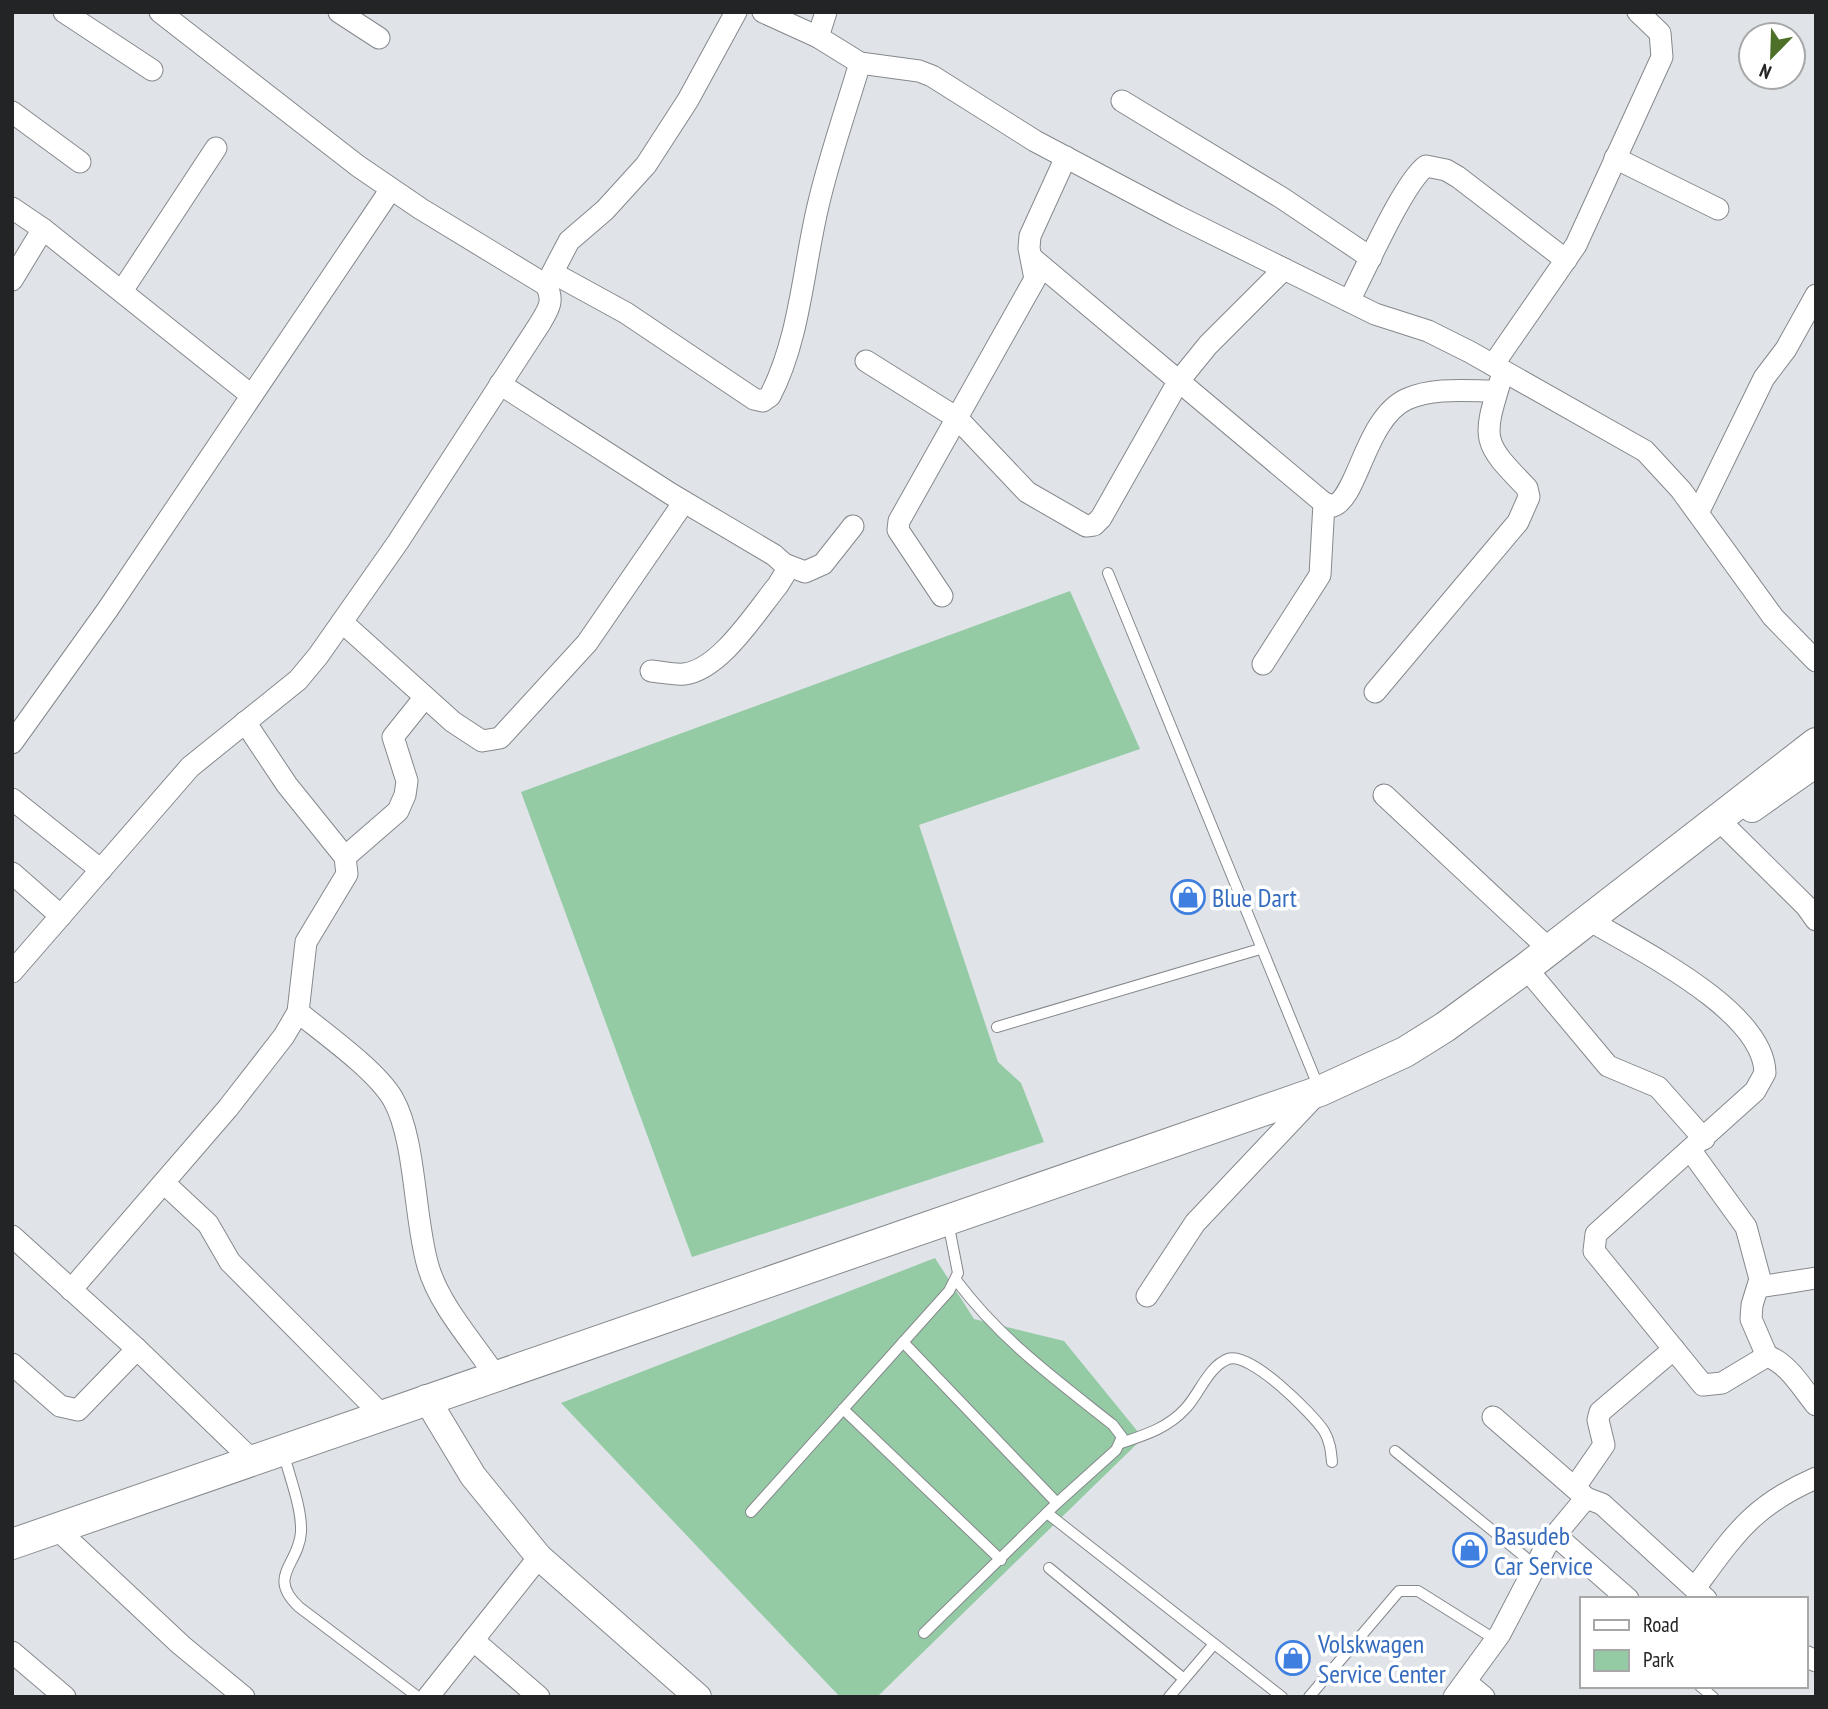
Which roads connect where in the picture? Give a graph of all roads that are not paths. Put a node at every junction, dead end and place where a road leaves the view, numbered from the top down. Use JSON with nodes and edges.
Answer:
{"nodes":[{"id":1,"x":64,"y":12,"type":"edge"},
{"id":2,"x":160,"y":12,"type":"edge"},
{"id":3,"x":736,"y":12,"type":"edge"},
{"id":4,"x":763,"y":12,"type":"edge"},
{"id":5,"x":826,"y":12,"type":"edge"},
{"id":6,"x":1638,"y":12,"type":"edge"},
{"id":7,"x":344,"y":13,"type":"edge"},
{"id":8,"x":818,"y":37,"type":"junction"},
{"id":9,"x":379,"y":38,"type":"dead end"},
{"id":10,"x":860,"y":63,"type":"junction"},
{"id":11,"x":152,"y":70,"type":"dead end"},
{"id":12,"x":1122,"y":101,"type":"dead end"},
{"id":13,"x":12,"y":113,"type":"edge"},
{"id":14,"x":216,"y":148,"type":"dead end"},
{"id":15,"x":1066,"y":157,"type":"junction"},
{"id":16,"x":1615,"y":158,"type":"junction"},
{"id":17,"x":80,"y":162,"type":"dead end"},
{"id":18,"x":391,"y":189,"type":"junction"},
{"id":19,"x":12,"y":208,"type":"edge"},
{"id":20,"x":1718,"y":209,"type":"dead end"},
{"id":21,"x":43,"y":229,"type":"junction"},
{"id":22,"x":1032,"y":258,"type":"junction"},
{"id":23,"x":1371,"y":258,"type":"junction"},
{"id":24,"x":1566,"y":260,"type":"junction"},
{"id":25,"x":1284,"y":269,"type":"junction"},
{"id":26,"x":550,"y":279,"type":"junction"},
{"id":27,"x":12,"y":280,"type":"edge"},
{"id":28,"x":122,"y":291,"type":"junction"},
{"id":29,"x":1816,"y":295,"type":"edge"},
{"id":30,"x":1349,"y":301,"type":"junction"},
{"id":31,"x":866,"y":361,"type":"dead end"},
{"id":32,"x":1498,"y":367,"type":"junction"},
{"id":33,"x":1178,"y":382,"type":"junction"},
{"id":34,"x":500,"y":384,"type":"junction"},
{"id":35,"x":1497,"y":391,"type":"junction"},
{"id":36,"x":251,"y":395,"type":"junction"},
{"id":37,"x":957,"y":418,"type":"junction"},
{"id":38,"x":684,"y":502,"type":"junction"},
{"id":39,"x":1324,"y":503,"type":"junction"},
{"id":40,"x":1698,"y":513,"type":"junction"},
{"id":41,"x":853,"y":526,"type":"dead end"},
{"id":42,"x":784,"y":564,"type":"junction"},
{"id":43,"x":1108,"y":573,"type":"dead end"},
{"id":44,"x":942,"y":596,"type":"dead end"},
{"id":45,"x":342,"y":622,"type":"junction"},
{"id":46,"x":1816,"y":661,"type":"edge"},
{"id":47,"x":1263,"y":664,"type":"dead end"},
{"id":48,"x":652,"y":671,"type":"dead end"},
{"id":49,"x":1375,"y":692,"type":"dead end"},
{"id":50,"x":425,"y":697,"type":"junction"},
{"id":51,"x":245,"y":722,"type":"junction"},
{"id":52,"x":1816,"y":733,"type":"edge"},
{"id":53,"x":12,"y":743,"type":"edge"},
{"id":54,"x":1814,"y":762,"type":"edge"},
{"id":55,"x":1384,"y":795,"type":"dead end"},
{"id":56,"x":12,"y":799,"type":"edge"},
{"id":57,"x":1727,"y":828,"type":"junction"},
{"id":58,"x":345,"y":857,"type":"junction"},
{"id":59,"x":101,"y":870,"type":"junction"},
{"id":60,"x":12,"y":873,"type":"edge"},
{"id":61,"x":1628,"y":888,"type":"junction"},
{"id":62,"x":61,"y":916,"type":"junction"},
{"id":63,"x":1589,"y":920,"type":"junction"},
{"id":64,"x":1816,"y":920,"type":"edge"},
{"id":65,"x":1260,"y":949,"type":"junction"},
{"id":66,"x":1550,"y":950,"type":"junction"},
{"id":67,"x":15,"y":962,"type":"edge"},
{"id":68,"x":1527,"y":968,"type":"junction"},
{"id":69,"x":298,"y":1012,"type":"junction"},
{"id":70,"x":997,"y":1027,"type":"dead end"},
{"id":71,"x":1320,"y":1091,"type":"junction"},
{"id":72,"x":1698,"y":1145,"type":"junction"},
{"id":73,"x":164,"y":1183,"type":"junction"},
{"id":74,"x":947,"y":1219,"type":"junction"},
{"id":75,"x":12,"y":1236,"type":"edge"},
{"id":76,"x":1816,"y":1278,"type":"edge"},
{"id":77,"x":956,"y":1280,"type":"junction"},
{"id":78,"x":1759,"y":1287,"type":"junction"},
{"id":79,"x":71,"y":1290,"type":"junction"},
{"id":80,"x":1147,"y":1296,"type":"dead end"},
{"id":81,"x":903,"y":1342,"type":"junction"},
{"id":82,"x":137,"y":1349,"type":"junction"},
{"id":83,"x":1674,"y":1349,"type":"junction"},
{"id":84,"x":1767,"y":1356,"type":"junction"},
{"id":85,"x":12,"y":1364,"type":"edge"},
{"id":86,"x":495,"y":1375,"type":"junction"},
{"id":87,"x":426,"y":1398,"type":"junction"},
{"id":88,"x":1816,"y":1405,"type":"edge"},
{"id":89,"x":844,"y":1409,"type":"junction"},
{"id":90,"x":381,"y":1414,"type":"junction"},
{"id":91,"x":1493,"y":1417,"type":"dead end"},
{"id":92,"x":1121,"y":1443,"type":"junction"},
{"id":93,"x":283,"y":1450,"type":"junction"},
{"id":94,"x":1395,"y":1451,"type":"dead end"},
{"id":95,"x":253,"y":1461,"type":"junction"},
{"id":96,"x":1332,"y":1462,"type":"dead end"},
{"id":97,"x":1816,"y":1478,"type":"edge"},
{"id":98,"x":1580,"y":1492,"type":"junction"},
{"id":99,"x":1057,"y":1503,"type":"junction"},
{"id":100,"x":751,"y":1512,"type":"dead end"},
{"id":101,"x":1047,"y":1513,"type":"junction"},
{"id":102,"x":57,"y":1529,"type":"junction"},
{"id":103,"x":1555,"y":1535,"type":"junction"},
{"id":104,"x":12,"y":1544,"type":"edge"},
{"id":105,"x":539,"y":1558,"type":"junction"},
{"id":106,"x":1001,"y":1560,"type":"junction"},
{"id":107,"x":1536,"y":1566,"type":"junction"},
{"id":108,"x":1049,"y":1568,"type":"dead end"},
{"id":109,"x":1701,"y":1593,"type":"edge"},
{"id":110,"x":1626,"y":1597,"type":"edge"},
{"id":111,"x":925,"y":1633,"type":"dead end"},
{"id":112,"x":473,"y":1640,"type":"junction"},
{"id":113,"x":1496,"y":1640,"type":"junction"},
{"id":114,"x":1214,"y":1644,"type":"junction"},
{"id":115,"x":12,"y":1652,"type":"edge"},
{"id":116,"x":1184,"y":1679,"type":"junction"},
{"id":117,"x":1460,"y":1689,"type":"edge"},
{"id":118,"x":65,"y":1697,"type":"edge"},
{"id":119,"x":244,"y":1697,"type":"edge"},
{"id":120,"x":418,"y":1697,"type":"edge"},
{"id":121,"x":428,"y":1697,"type":"edge"},
{"id":122,"x":539,"y":1697,"type":"edge"},
{"id":123,"x":698,"y":1697,"type":"edge"},
{"id":124,"x":1169,"y":1697,"type":"edge"},
{"id":125,"x":1282,"y":1697,"type":"edge"},
{"id":126,"x":1309,"y":1697,"type":"edge"},
{"id":127,"x":1484,"y":1697,"type":"edge"}],
"edges":[{"from":1,"to":11,"type":"street"},
{"from":2,"to":18,"type":"street"},
{"from":3,"to":26,"type":"street"},
{"from":4,"to":8,"type":"street"},
{"from":5,"to":8,"type":"street"},
{"from":6,"to":16,"type":"street"},
{"from":7,"to":9,"type":"street"},
{"from":8,"to":10,"type":"street"},
{"from":10,"to":15,"type":"street"},
{"from":10,"to":26,"type":"street"},
{"from":12,"to":23,"type":"street"},
{"from":13,"to":17,"type":"street"},
{"from":14,"to":28,"type":"street"},
{"from":15,"to":22,"type":"street"},
{"from":15,"to":25,"type":"street"},
{"from":16,"to":20,"type":"street"},
{"from":16,"to":24,"type":"street"},
{"from":18,"to":26,"type":"street"},
{"from":18,"to":36,"type":"street"},
{"from":19,"to":21,"type":"street"},
{"from":21,"to":27,"type":"street"},
{"from":21,"to":28,"type":"street"},
{"from":22,"to":33,"type":"street"},
{"from":22,"to":37,"type":"street"},
{"from":23,"to":24,"type":"street"},
{"from":23,"to":30,"type":"street"},
{"from":24,"to":32,"type":"street"},
{"from":25,"to":30,"type":"street"},
{"from":25,"to":33,"type":"street"},
{"from":26,"to":34,"type":"street"},
{"from":28,"to":36,"type":"street"},
{"from":29,"to":40,"type":"street"},
{"from":30,"to":32,"type":"street"},
{"from":31,"to":37,"type":"street"},
{"from":32,"to":35,"type":"street"},
{"from":32,"to":40,"type":"street"},
{"from":33,"to":37,"type":"street"},
{"from":33,"to":39,"type":"street"},
{"from":34,"to":38,"type":"street"},
{"from":34,"to":45,"type":"street"},
{"from":35,"to":39,"type":"street"},
{"from":35,"to":49,"type":"street"},
{"from":36,"to":53,"type":"street"},
{"from":37,"to":44,"type":"street"},
{"from":38,"to":42,"type":"street"},
{"from":38,"to":50,"type":"street"},
{"from":39,"to":47,"type":"street"},
{"from":40,"to":46,"type":"street"},
{"from":41,"to":42,"type":"street"},
{"from":42,"to":48,"type":"street"},
{"from":43,"to":65,"type":"lane"},
{"from":45,"to":50,"type":"street"},
{"from":45,"to":51,"type":"street"},
{"from":50,"to":58,"type":"street"},
{"from":51,"to":58,"type":"street"},
{"from":51,"to":59,"type":"street"},
{"from":52,"to":61,"type":"street"},
{"from":54,"to":57,"type":"street"},
{"from":54,"to":61,"type":"main road"},
{"from":55,"to":66,"type":"street"},
{"from":56,"to":59,"type":"street"},
{"from":57,"to":61,"type":"street"},
{"from":57,"to":64,"type":"street"},
{"from":58,"to":69,"type":"street"},
{"from":59,"to":62,"type":"street"},
{"from":60,"to":62,"type":"street"},
{"from":61,"to":63,"type":"main road"},
{"from":62,"to":67,"type":"street"},
{"from":63,"to":66,"type":"main road"},
{"from":63,"to":72,"type":"street"},
{"from":65,"to":70,"type":"lane"},
{"from":65,"to":71,"type":"lane"},
{"from":66,"to":68,"type":"main road"},
{"from":68,"to":71,"type":"main road"},
{"from":68,"to":72,"type":"street"},
{"from":69,"to":73,"type":"street"},
{"from":69,"to":86,"type":"street"},
{"from":71,"to":74,"type":"main road"},
{"from":71,"to":80,"type":"street"},
{"from":72,"to":78,"type":"street"},
{"from":72,"to":83,"type":"street"},
{"from":73,"to":79,"type":"street"},
{"from":73,"to":90,"type":"street"},
{"from":74,"to":77,"type":"lane"},
{"from":74,"to":86,"type":"main road"},
{"from":75,"to":79,"type":"street"},
{"from":76,"to":78,"type":"street"},
{"from":77,"to":81,"type":"lane"},
{"from":77,"to":92,"type":"lane"},
{"from":78,"to":84,"type":"street"},
{"from":79,"to":82,"type":"street"},
{"from":81,"to":89,"type":"lane"},
{"from":81,"to":99,"type":"lane"},
{"from":82,"to":85,"type":"street"},
{"from":82,"to":95,"type":"street"},
{"from":83,"to":84,"type":"street"},
{"from":83,"to":98,"type":"street"},
{"from":84,"to":88,"type":"street"},
{"from":86,"to":87,"type":"main road"},
{"from":87,"to":90,"type":"main road"},
{"from":87,"to":105,"type":"street"},
{"from":89,"to":100,"type":"lane"},
{"from":89,"to":106,"type":"lane"},
{"from":90,"to":93,"type":"main road"},
{"from":91,"to":98,"type":"street"},
{"from":92,"to":96,"type":"lane"},
{"from":92,"to":99,"type":"lane"},
{"from":93,"to":95,"type":"main road"},
{"from":93,"to":120,"type":"lane"},
{"from":94,"to":107,"type":"lane"},
{"from":95,"to":102,"type":"main road"},
{"from":97,"to":109,"type":"street"},
{"from":98,"to":103,"type":"street"},
{"from":98,"to":109,"type":"street"},
{"from":99,"to":101,"type":"lane"},
{"from":101,"to":106,"type":"lane"},
{"from":101,"to":114,"type":"lane"},
{"from":102,"to":104,"type":"main road"},
{"from":102,"to":119,"type":"street"},
{"from":103,"to":107,"type":"street"},
{"from":103,"to":110,"type":"street"},
{"from":105,"to":112,"type":"street"},
{"from":105,"to":123,"type":"street"},
{"from":106,"to":111,"type":"lane"},
{"from":107,"to":113,"type":"street"},
{"from":108,"to":116,"type":"lane"},
{"from":112,"to":121,"type":"street"},
{"from":112,"to":122,"type":"street"},
{"from":113,"to":117,"type":"street"},
{"from":113,"to":126,"type":"lane"},
{"from":114,"to":116,"type":"lane"},
{"from":114,"to":125,"type":"lane"},
{"from":115,"to":118,"type":"street"},
{"from":116,"to":124,"type":"lane"},
{"from":117,"to":127,"type":"street"}]}
